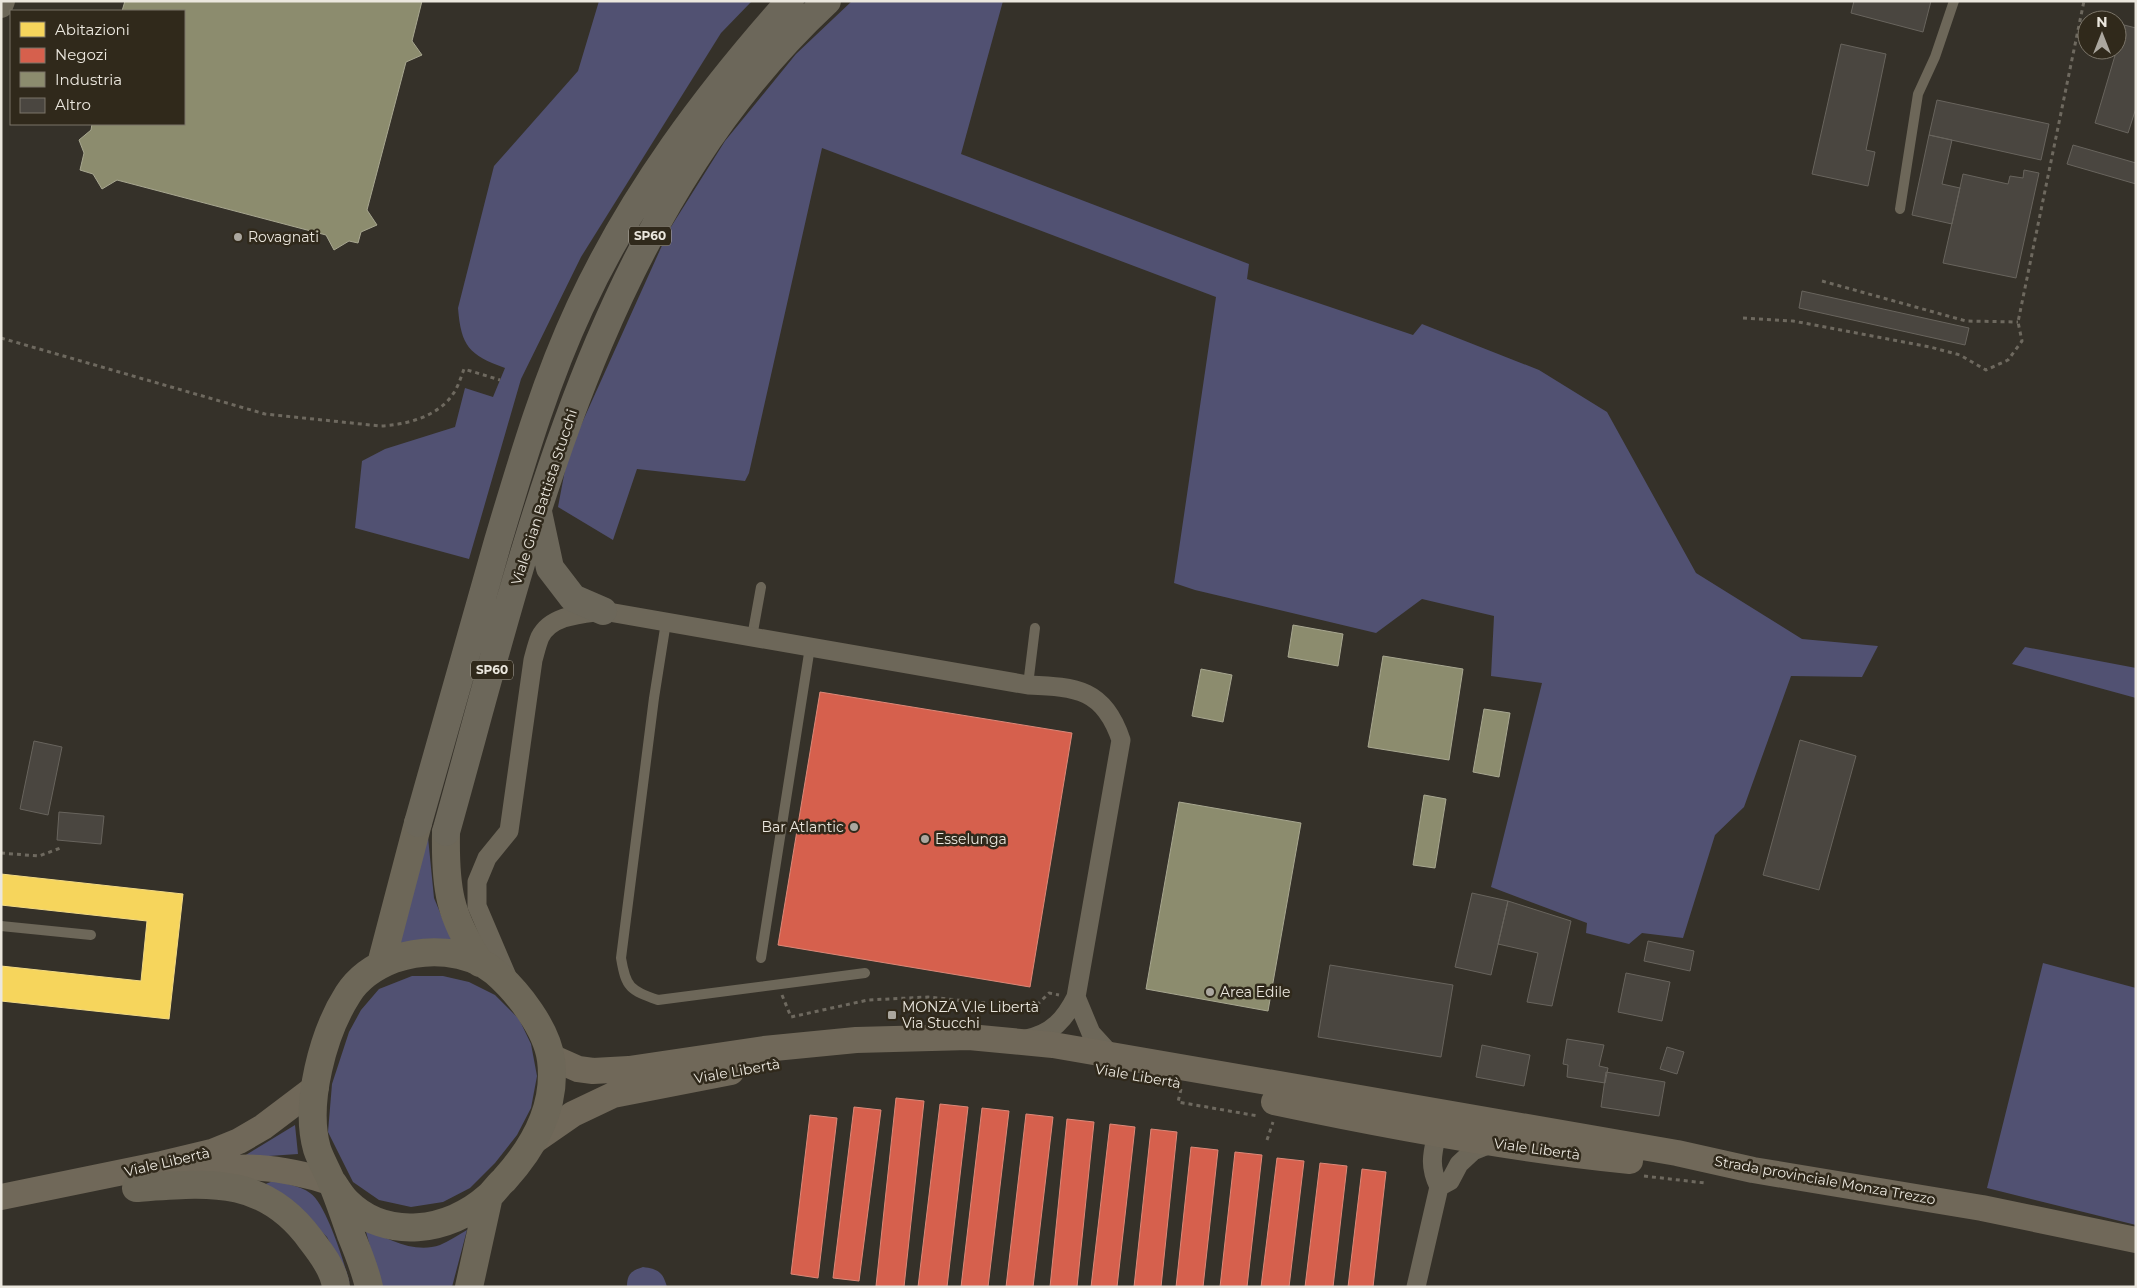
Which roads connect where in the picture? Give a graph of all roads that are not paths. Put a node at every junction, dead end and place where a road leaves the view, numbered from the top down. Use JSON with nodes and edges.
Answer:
{"nodes":[{"id":1,"x":2,"y":1,"type":"edge"},
{"id":2,"x":790,"y":1,"type":"edge"},
{"id":3,"x":827,"y":1,"type":"edge"},
{"id":4,"x":1954,"y":1,"type":"edge"},
{"id":5,"x":1,"y":6,"type":"edge"},
{"id":6,"x":1900,"y":209,"type":"dead end"},
{"id":7,"x":537,"y":508,"type":"junction"},
{"id":8,"x":761,"y":588,"type":"dead end"},
{"id":9,"x":603,"y":611,"type":"junction"},
{"id":10,"x":666,"y":622,"type":"junction"},
{"id":11,"x":1035,"y":628,"type":"dead end"},
{"id":12,"x":752,"y":637,"type":"junction"},
{"id":13,"x":810,"y":647,"type":"junction"},
{"id":14,"x":1028,"y":685,"type":"junction"},
{"id":15,"x":418,"y":823,"type":"joint"},
{"id":16,"x":446,"y":832,"type":"joint"},
{"id":17,"x":1,"y":926,"type":"edge"},
{"id":18,"x":91,"y":935,"type":"dead end"},
{"id":19,"x":761,"y":958,"type":"dead end"},
{"id":20,"x":480,"y":963,"type":"junction"},
{"id":21,"x":381,"y":964,"type":"junction"},
{"id":22,"x":865,"y":973,"type":"dead end"},
{"id":23,"x":514,"y":991,"type":"junction"},
{"id":24,"x":1076,"y":997,"type":"junction"},
{"id":25,"x":1018,"y":1041,"type":"junction"},
{"id":26,"x":1112,"y":1056,"type":"junction"},
{"id":27,"x":551,"y":1057,"type":"junction"},
{"id":28,"x":316,"y":1087,"type":"junction"},
{"id":29,"x":1512,"y":1125,"type":"joint"},
{"id":30,"x":1437,"y":1133,"type":"junction"},
{"id":31,"x":534,"y":1141,"type":"junction"},
{"id":32,"x":1493,"y":1143,"type":"junction"},
{"id":33,"x":1753,"y":1170,"type":"junction"},
{"id":34,"x":333,"y":1183,"type":"junction"},
{"id":35,"x":1438,"y":1187,"type":"junction"},
{"id":36,"x":136,"y":1188,"type":"junction"},
{"id":37,"x":489,"y":1196,"type":"junction"},
{"id":38,"x":1,"y":1197,"type":"edge"},
{"id":39,"x":1,"y":1215,"type":"edge"},
{"id":40,"x":2136,"y":1240,"type":"edge"},
{"id":41,"x":336,"y":1287,"type":"edge"},
{"id":42,"x":369,"y":1287,"type":"edge"},
{"id":43,"x":470,"y":1287,"type":"edge"},
{"id":44,"x":1416,"y":1287,"type":"edge"}],
"edges":[{"from":1,"to":5,"type":"street"},
{"from":2,"to":15,"type":"highway","name":"Viale Gian Battista Stucchi","number":"SP60"},
{"from":3,"to":7,"type":"highway","name":"Viale Gian Battista Stucchi","number":"SP60"},
{"from":4,"to":6,"type":"lane"},
{"from":7,"to":9,"type":"highway"},
{"from":7,"to":16,"type":"highway","name":"Viale Gian Battista Stucchi","number":"SP60"},
{"from":8,"to":12,"type":"lane"},
{"from":9,"to":10,"type":"street"},
{"from":9,"to":23,"type":"street"},
{"from":10,"to":12,"type":"street"},
{"from":10,"to":22,"type":"lane"},
{"from":11,"to":14,"type":"lane"},
{"from":12,"to":13,"type":"street"},
{"from":13,"to":14,"type":"street"},
{"from":13,"to":19,"type":"lane"},
{"from":14,"to":24,"type":"street"},
{"from":15,"to":21,"type":"main road","name":"Viale Gian Battista Stucchi","number":"SP60"},
{"from":16,"to":20,"type":"main road","name":"Viale Gian Battista Stucchi","number":"SP60"},
{"from":17,"to":18,"type":"lane"},
{"from":20,"to":21,"type":"main road","name":"Viale Gian Battista Stucchi"},
{"from":20,"to":23,"type":"main road","name":"Viale Gian Battista Stucchi"},
{"from":21,"to":28,"type":"main road","name":"Viale Gian Battista Stucchi"},
{"from":23,"to":27,"type":"main road","name":"Viale Gian Battista Stucchi"},
{"from":24,"to":25,"type":"street"},
{"from":24,"to":26,"type":"street"},
{"from":25,"to":26,"type":"main road","name":"Viale Libertà"},
{"from":25,"to":27,"type":"main road","name":"Viale Libertà"},
{"from":26,"to":29,"type":"main road","name":"Viale Libertà"},
{"from":27,"to":31,"type":"main road","name":"Viale Gian Battista Stucchi"},
{"from":28,"to":34,"type":"main road","name":"Viale Gian Battista Stucchi"},
{"from":28,"to":38,"type":"main road","name":"Viale Libertà"},
{"from":29,"to":33,"type":"main road","name":"Strada provinciale Monza Trezzo"},
{"from":30,"to":31,"type":"main road","name":"Viale Libertà"},
{"from":30,"to":32,"type":"main road","name":"Viale Libertà"},
{"from":30,"to":35,"type":"street"},
{"from":31,"to":37,"type":"main road","name":"Viale Gian Battista Stucchi"},
{"from":32,"to":33,"type":"main road","name":"Viale Libertà"},
{"from":32,"to":35,"type":"street"},
{"from":33,"to":40,"type":"main road","name":"Strada provinciale Monza Trezzo"},
{"from":34,"to":36,"type":"main road","name":"Viale Libertà"},
{"from":34,"to":37,"type":"main road","name":"Viale Gian Battista Stucchi"},
{"from":34,"to":42,"type":"main road","name":"Viale Gian Battista Stucchi"},
{"from":35,"to":44,"type":"street"},
{"from":36,"to":39,"type":"main road","name":"Viale Libertà"},
{"from":36,"to":41,"type":"main road"},
{"from":37,"to":43,"type":"main road"}]}
